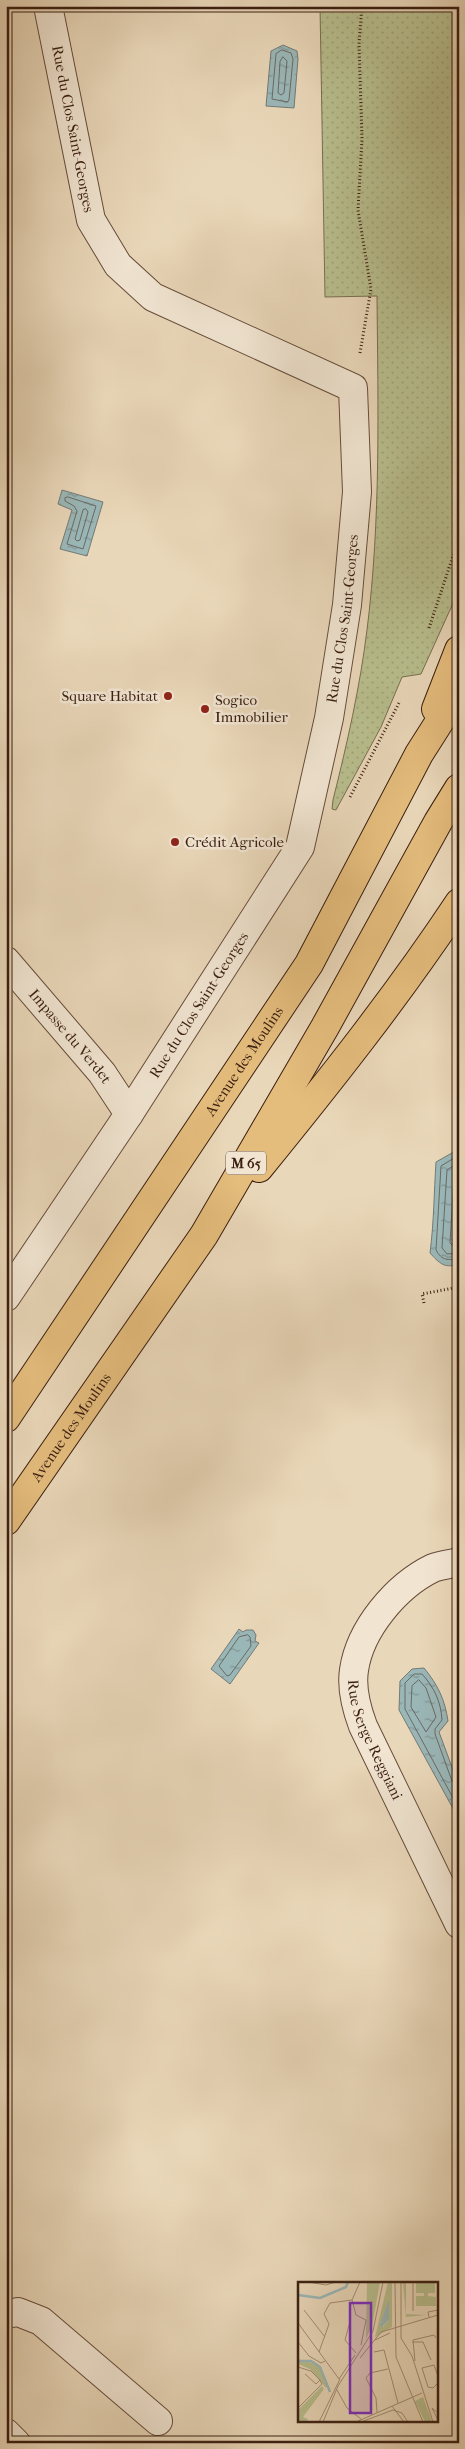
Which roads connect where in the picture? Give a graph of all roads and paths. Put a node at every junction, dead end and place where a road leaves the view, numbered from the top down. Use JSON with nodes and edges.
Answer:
{"nodes":[{"id":1,"x":48,"y":6,"type":"edge"},
{"id":2,"x":362,"y":6,"type":"edge"},
{"id":3,"x":353,"y":388,"type":"junction"},
{"id":4,"x":459,"y":538,"type":"edge"},
{"id":5,"x":426,"y":636,"type":"dead end"},
{"id":6,"x":459,"y":650,"type":"edge"},
{"id":7,"x":459,"y":691,"type":"edge"},
{"id":8,"x":401,"y":697,"type":"dead end"},
{"id":9,"x":419,"y":754,"type":"junction"},
{"id":10,"x":459,"y":788,"type":"edge"},
{"id":11,"x":349,"y":799,"type":"dead end"},
{"id":12,"x":459,"y":903,"type":"edge"},
{"id":13,"x":459,"y":918,"type":"edge"},
{"id":14,"x":423,"y":957,"type":"junction"},
{"id":15,"x":6,"y":961,"type":"edge"},
{"id":16,"x":129,"y":1114,"type":"junction"},
{"id":17,"x":204,"y":1235,"type":"junction"},
{"id":18,"x":459,"y":1287,"type":"edge"},
{"id":19,"x":6,"y":1298,"type":"edge"},
{"id":20,"x":424,"y":1303,"type":"dead end"},
{"id":21,"x":6,"y":1418,"type":"edge"},
{"id":22,"x":6,"y":1522,"type":"edge"},
{"id":23,"x":459,"y":1562,"type":"edge"},
{"id":24,"x":457,"y":1918,"type":"edge"},
{"id":25,"x":6,"y":2314,"type":"edge"},
{"id":26,"x":158,"y":2421,"type":"dead end"},
{"id":27,"x":6,"y":2433,"type":"edge"},
{"id":28,"x":16,"y":2443,"type":"edge"}],
"edges":[{"from":1,"to":3,"type":"street","name":"Rue du Clos Saint-Georges"},
{"from":2,"to":3,"type":"path"},
{"from":3,"to":16,"type":"street","name":"Rue du Clos Saint-Georges"},
{"from":4,"to":5,"type":"path"},
{"from":6,"to":9,"type":"main road"},
{"from":7,"to":9,"type":"main road","name":"Avenue des Moulins"},
{"from":8,"to":11,"type":"path"},
{"from":9,"to":21,"type":"main road","name":"Avenue des Moulins"},
{"from":10,"to":17,"type":"main road","name":"Avenue des Moulins","number":"M 65"},
{"from":12,"to":14,"type":"main road","name":"Avenue des Moulins"},
{"from":13,"to":14,"type":"main road"},
{"from":14,"to":17,"type":"main road","name":"Avenue des Moulins"},
{"from":15,"to":16,"type":"street","name":"Impasse du Verdet"},
{"from":16,"to":19,"type":"street","name":"Rue du Clos Saint-Georges"},
{"from":17,"to":22,"type":"main road","name":"Avenue des Moulins","number":"M 65"},
{"from":18,"to":20,"type":"path"},
{"from":23,"to":24,"type":"street","name":"Rue Serge Reggiani"},
{"from":25,"to":26,"type":"street"},
{"from":27,"to":28,"type":"street"}]}
